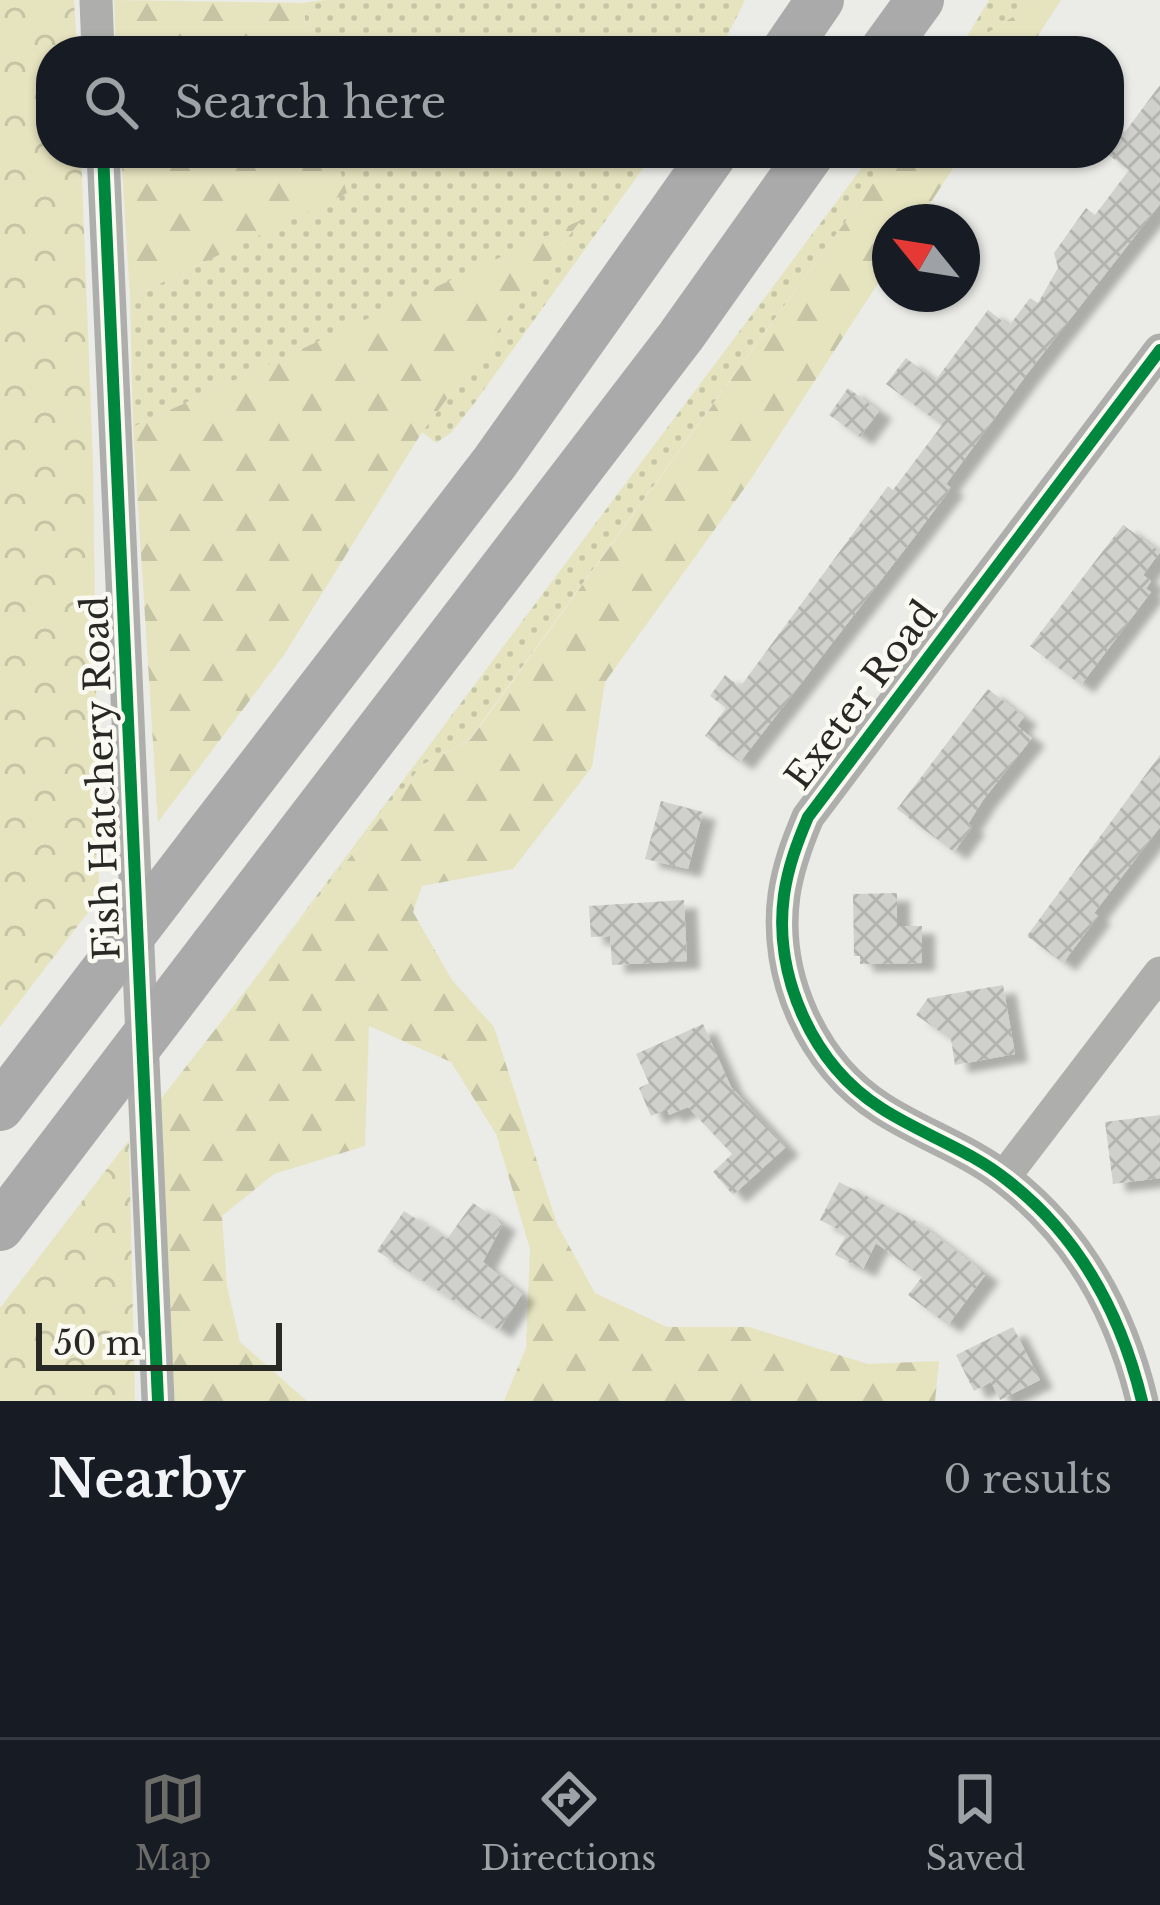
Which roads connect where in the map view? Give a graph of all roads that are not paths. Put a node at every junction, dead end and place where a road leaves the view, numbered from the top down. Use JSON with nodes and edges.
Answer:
{"nodes":[{"id":1,"x":95,"y":0,"type":"edge"},
{"id":2,"x":820,"y":0,"type":"edge"},
{"id":3,"x":920,"y":0,"type":"edge"},
{"id":4,"x":97,"y":36,"type":"edge"},
{"id":5,"x":795,"y":36,"type":"edge"},
{"id":6,"x":895,"y":36,"type":"edge"},
{"id":7,"x":104,"y":168,"type":"edge"},
{"id":8,"x":703,"y":168,"type":"edge"},
{"id":9,"x":800,"y":168,"type":"edge"},
{"id":10,"x":1160,"y":350,"type":"edge"},
{"id":11,"x":1160,"y":973,"type":"edge"},
{"id":12,"x":0,"y":1107,"type":"edge"},
{"id":13,"x":1004,"y":1177,"type":"junction"},
{"id":14,"x":0,"y":1227,"type":"edge"},
{"id":15,"x":1146,"y":1388,"type":"edge"},
{"id":16,"x":158,"y":1401,"type":"edge"}],
"edges":[{"from":1,"to":4,"type":"street"},
{"from":2,"to":5,"type":"highway"},
{"from":3,"to":6,"type":"highway"},
{"from":7,"to":16,"type":"street","name":"Fish Hatchery Road"},
{"from":8,"to":12,"type":"highway","bridge":true},
{"from":9,"to":14,"type":"highway","bridge":true},
{"from":10,"to":13,"type":"street","name":"Exeter Road"},
{"from":11,"to":13,"type":"street"},
{"from":13,"to":15,"type":"street","name":"Exeter Road"}]}
